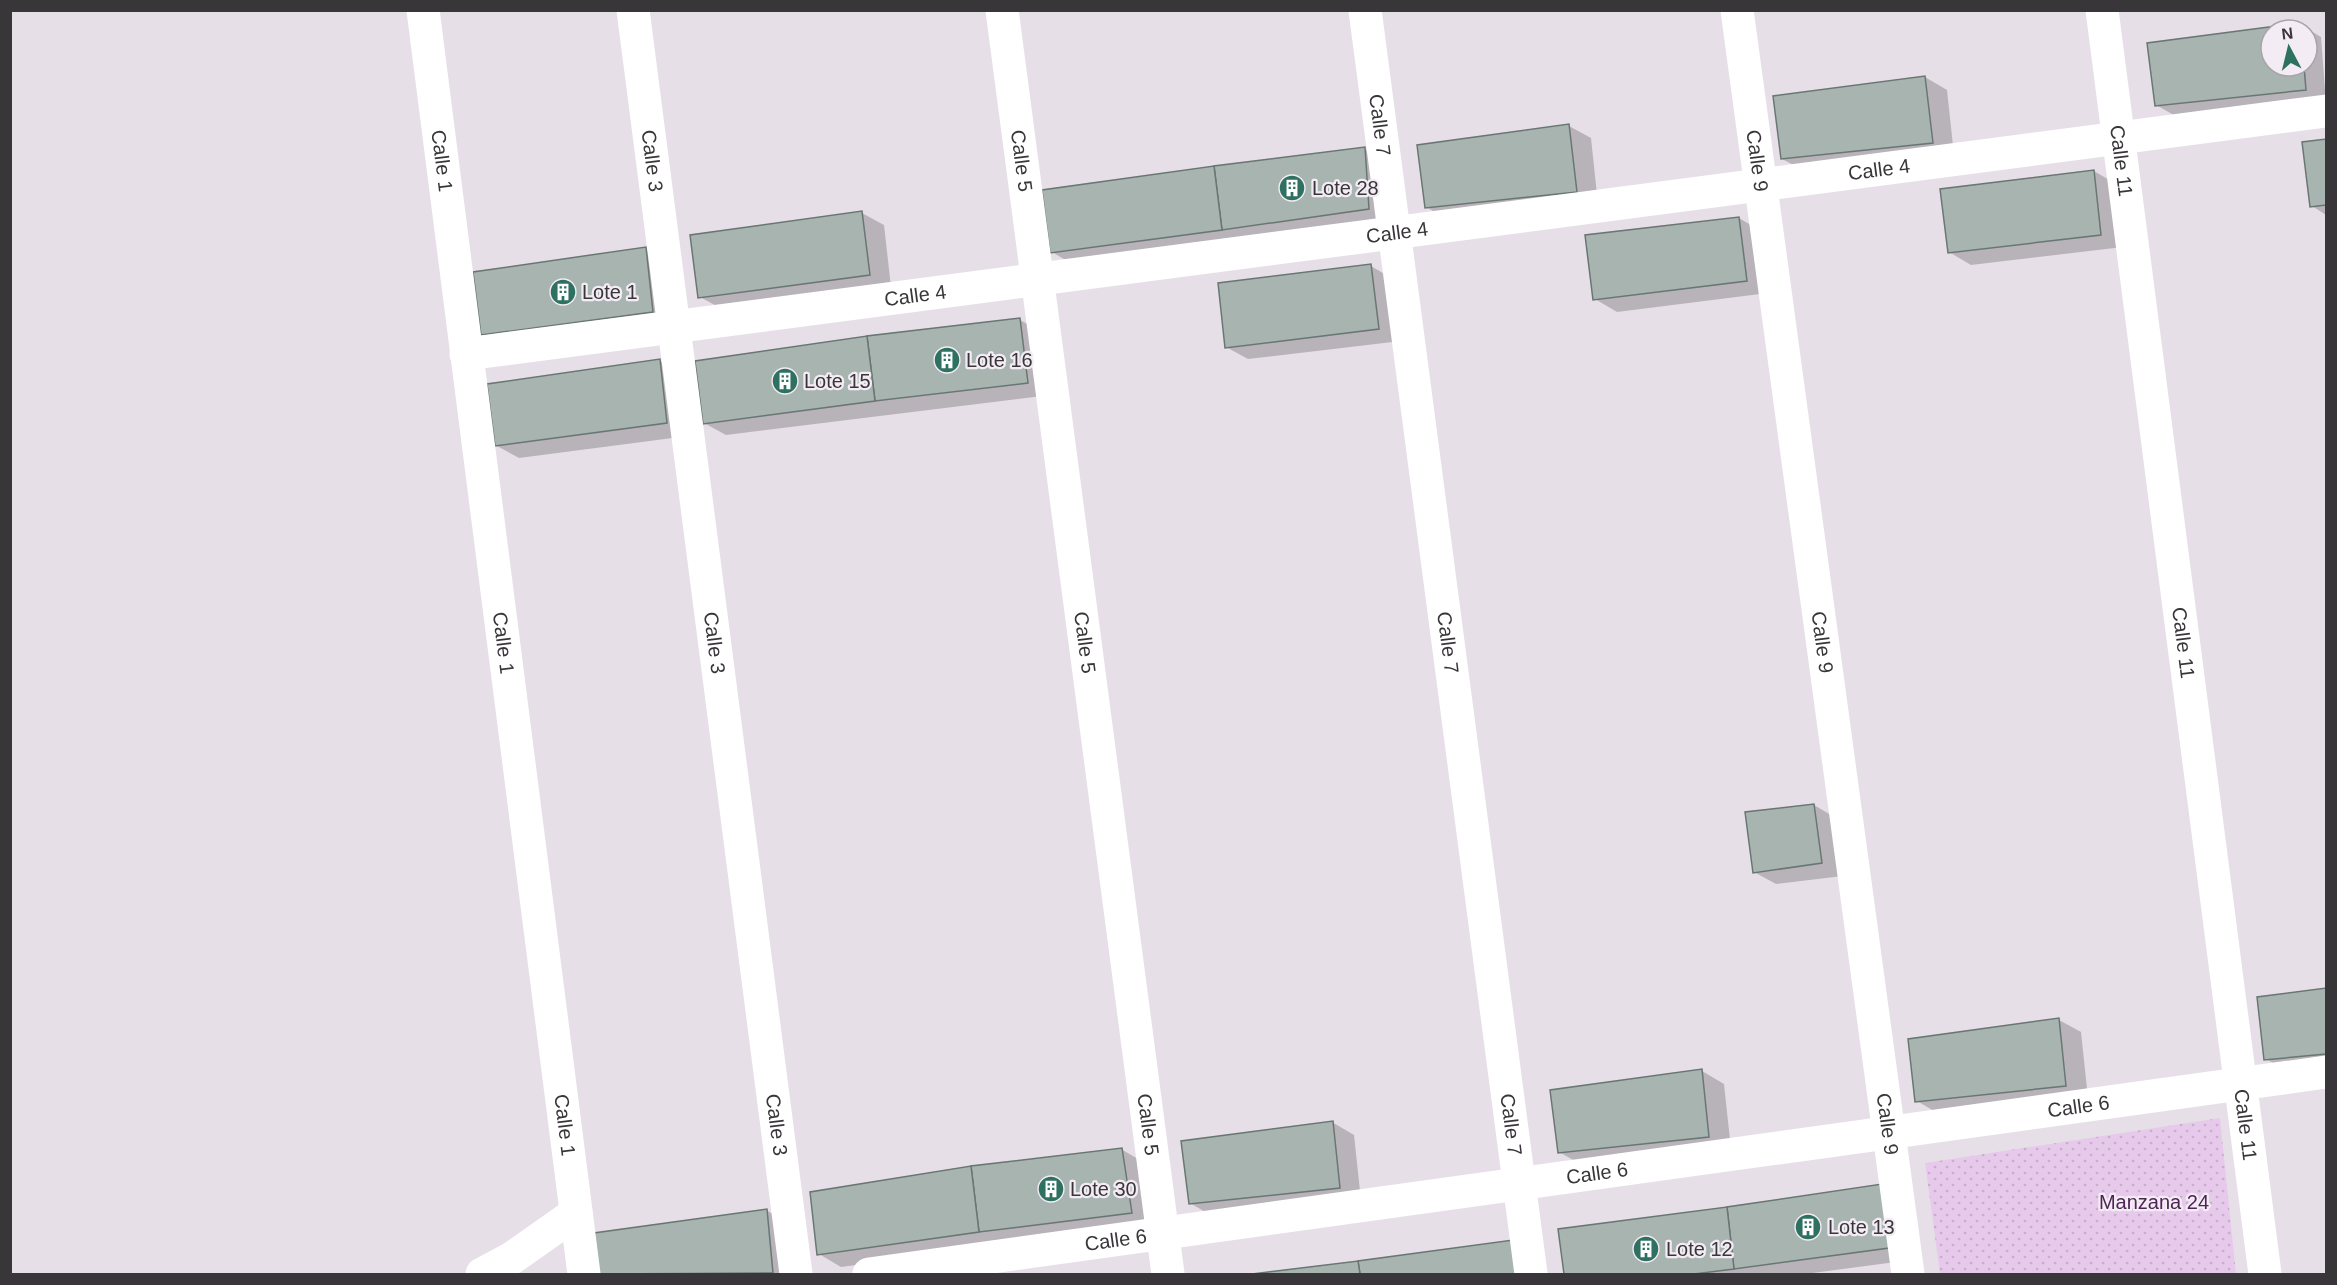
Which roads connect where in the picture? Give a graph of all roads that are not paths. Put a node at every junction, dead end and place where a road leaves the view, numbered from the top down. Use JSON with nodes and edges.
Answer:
{"nodes":[{"id":1,"x":423,"y":10,"type":"edge"},
{"id":2,"x":633,"y":10,"type":"edge"},
{"id":3,"x":1002,"y":10,"type":"edge"},
{"id":4,"x":1365,"y":10,"type":"edge"},
{"id":5,"x":1737,"y":10,"type":"edge"},
{"id":6,"x":2102,"y":10,"type":"edge"},
{"id":7,"x":2326,"y":111,"type":"edge"},
{"id":8,"x":2118,"y":138,"type":"junction"},
{"id":9,"x":1760,"y":184,"type":"junction"},
{"id":10,"x":1394,"y":233,"type":"junction"},
{"id":11,"x":1038,"y":279,"type":"junction"},
{"id":12,"x":674,"y":326,"type":"junction"},
{"id":13,"x":466,"y":354,"type":"junction"},
{"id":14,"x":2326,"y":1072,"type":"edge"},
{"id":15,"x":2240,"y":1084,"type":"junction"},
{"id":16,"x":1889,"y":1133,"type":"junction"},
{"id":17,"x":1519,"y":1184,"type":"junction"},
{"id":18,"x":576,"y":1213,"type":"junction"},
{"id":19,"x":1163,"y":1234,"type":"junction"},
{"id":20,"x":482,"y":1275,"type":"edge"},
{"id":21,"x":584,"y":1275,"type":"edge"},
{"id":22,"x":796,"y":1275,"type":"edge"},
{"id":23,"x":869,"y":1275,"type":"edge"},
{"id":24,"x":1168,"y":1275,"type":"edge"},
{"id":25,"x":1531,"y":1275,"type":"edge"},
{"id":26,"x":1908,"y":1275,"type":"edge"},
{"id":27,"x":2265,"y":1275,"type":"edge"}],
"edges":[{"from":1,"to":13,"type":"street","name":"Calle 1"},
{"from":2,"to":12,"type":"street","name":"Calle 3"},
{"from":3,"to":11,"type":"street","name":"Calle 5"},
{"from":4,"to":10,"type":"street","name":"Calle 7"},
{"from":5,"to":9,"type":"street","name":"Calle 9"},
{"from":6,"to":8,"type":"street","name":"Calle 11"},
{"from":7,"to":8,"type":"street","name":"Calle 4"},
{"from":8,"to":9,"type":"street","name":"Calle 4"},
{"from":8,"to":15,"type":"street","name":"Calle 11"},
{"from":9,"to":10,"type":"street","name":"Calle 4"},
{"from":9,"to":16,"type":"street","name":"Calle 9"},
{"from":10,"to":11,"type":"street","name":"Calle 4"},
{"from":10,"to":17,"type":"street","name":"Calle 7"},
{"from":11,"to":12,"type":"street","name":"Calle 4"},
{"from":11,"to":19,"type":"street","name":"Calle 5"},
{"from":12,"to":13,"type":"street","name":"Calle 4"},
{"from":12,"to":22,"type":"street","name":"Calle 3"},
{"from":13,"to":18,"type":"street","name":"Calle 1"},
{"from":14,"to":15,"type":"street","name":"Calle 6"},
{"from":15,"to":16,"type":"street","name":"Calle 6"},
{"from":15,"to":27,"type":"street","name":"Calle 11"},
{"from":16,"to":17,"type":"street","name":"Calle 6"},
{"from":16,"to":26,"type":"street","name":"Calle 9"},
{"from":17,"to":19,"type":"street","name":"Calle 6"},
{"from":17,"to":25,"type":"street","name":"Calle 7"},
{"from":18,"to":20,"type":"street"},
{"from":18,"to":21,"type":"street","name":"Calle 1"},
{"from":19,"to":23,"type":"street","name":"Calle 6"},
{"from":19,"to":24,"type":"street","name":"Calle 5"}]}
